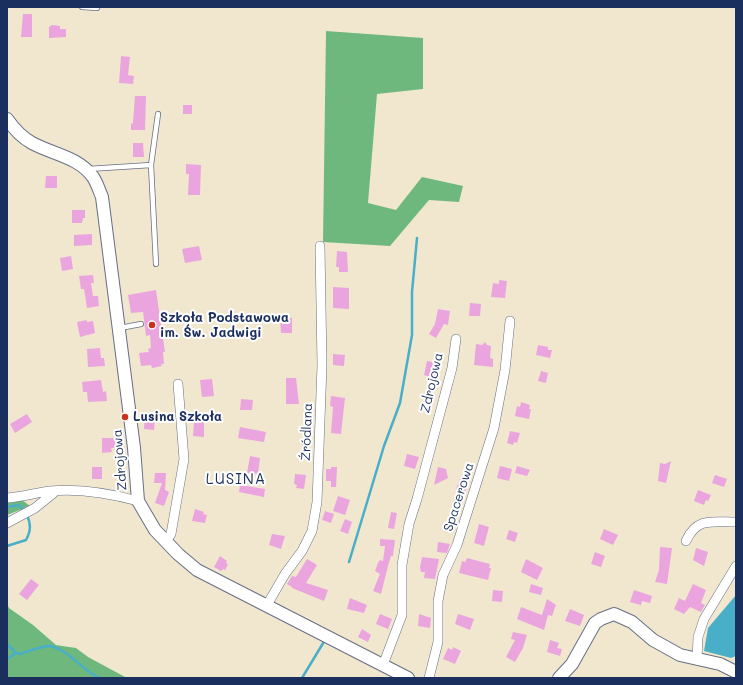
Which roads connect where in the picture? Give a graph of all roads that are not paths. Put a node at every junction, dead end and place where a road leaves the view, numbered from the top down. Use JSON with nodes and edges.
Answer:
{"nodes":[{"id":1,"x":82,"y":7,"type":"edge"},
{"id":2,"x":98,"y":8,"type":"edge"},
{"id":3,"x":158,"y":114,"type":"dead end"},
{"id":4,"x":7,"y":119,"type":"edge"},
{"id":5,"x":151,"y":165,"type":"junction"},
{"id":6,"x":86,"y":169,"type":"junction"},
{"id":7,"x":320,"y":246,"type":"dead end"},
{"id":8,"x":156,"y":264,"type":"dead end"},
{"id":9,"x":510,"y":321,"type":"dead end"},
{"id":10,"x":141,"y":324,"type":"dead end"},
{"id":11,"x":118,"y":328,"type":"junction"},
{"id":12,"x":456,"y":339,"type":"dead end"},
{"id":13,"x":178,"y":384,"type":"dead end"},
{"id":14,"x":56,"y":491,"type":"junction"},
{"id":15,"x":7,"y":498,"type":"edge"},
{"id":16,"x":138,"y":501,"type":"junction"},
{"id":17,"x":15,"y":517,"type":"edge"},
{"id":18,"x":736,"y":522,"type":"edge"},
{"id":19,"x":686,"y":541,"type":"dead end"},
{"id":20,"x":165,"y":542,"type":"junction"},
{"id":21,"x":736,"y":566,"type":"edge"},
{"id":22,"x":267,"y":605,"type":"junction"},
{"id":23,"x":697,"y":660,"type":"junction"},
{"id":24,"x":383,"y":665,"type":"junction"},
{"id":25,"x":736,"y":672,"type":"edge"},
{"id":26,"x":408,"y":678,"type":"edge"},
{"id":27,"x":429,"y":678,"type":"edge"},
{"id":28,"x":559,"y":678,"type":"edge"}],
"edges":[{"from":1,"to":2,"type":"lane"},
{"from":3,"to":5,"type":"lane"},
{"from":4,"to":6,"type":"street","name":"Zdrojowa"},
{"from":5,"to":6,"type":"lane"},
{"from":5,"to":8,"type":"lane"},
{"from":6,"to":11,"type":"street","name":"Zdrojowa"},
{"from":7,"to":22,"type":"street","name":"Źródlana"},
{"from":9,"to":27,"type":"street","name":"Spacerowa"},
{"from":10,"to":11,"type":"lane"},
{"from":11,"to":16,"type":"street","name":"Zdrojowa"},
{"from":12,"to":24,"type":"street","name":"Zdrojowa"},
{"from":13,"to":20,"type":"street"},
{"from":14,"to":15,"type":"street"},
{"from":14,"to":16,"type":"street"},
{"from":14,"to":17,"type":"street"},
{"from":16,"to":20,"type":"street","name":"Zdrojowa"},
{"from":18,"to":19,"type":"street"},
{"from":20,"to":22,"type":"street","name":"Zdrojowa"},
{"from":21,"to":23,"type":"street"},
{"from":22,"to":24,"type":"street","name":"Zdrojowa"},
{"from":23,"to":25,"type":"street"},
{"from":23,"to":28,"type":"street"},
{"from":24,"to":26,"type":"street","name":"Zdrojowa"}]}
